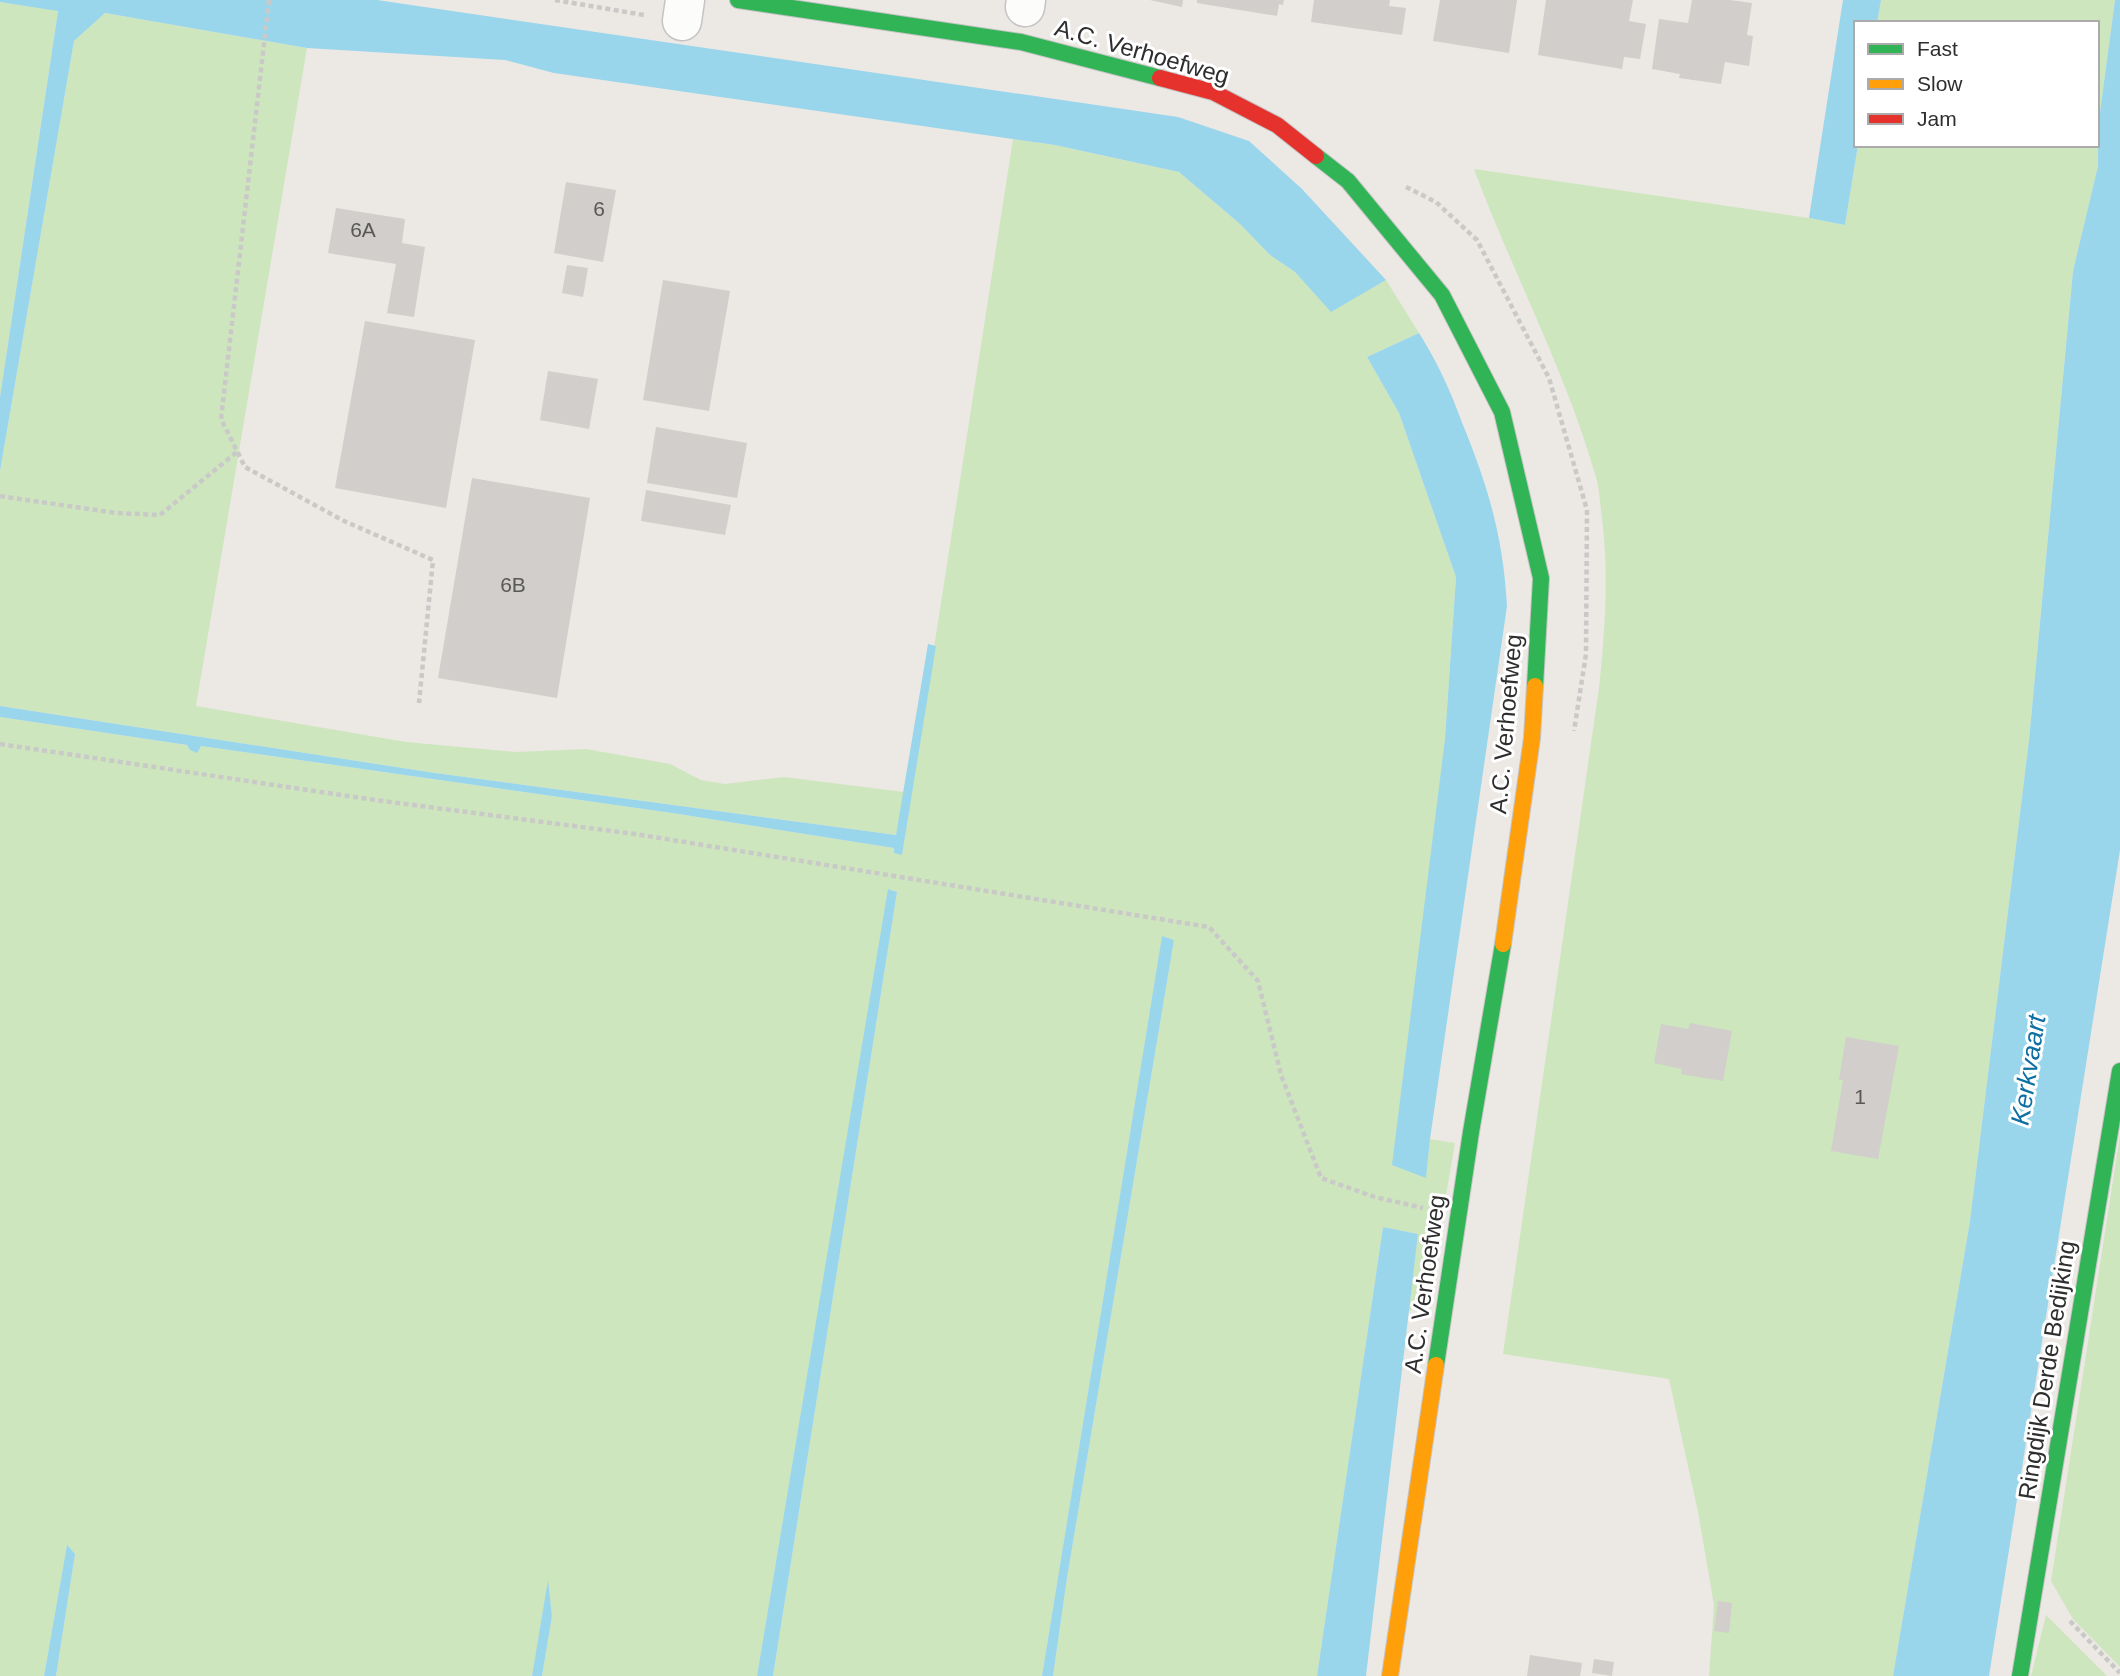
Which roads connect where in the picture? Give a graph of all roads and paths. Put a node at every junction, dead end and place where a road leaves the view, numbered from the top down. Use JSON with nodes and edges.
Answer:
{"nodes":[{"id":1,"x":269,"y":0,"type":"edge"},
{"id":2,"x":738,"y":0,"type":"edge"},
{"id":3,"x":1024,"y":16,"type":"edge"},
{"id":4,"x":1403,"y":186,"type":"dead end"},
{"id":5,"x":238,"y":451,"type":"junction"},
{"id":6,"x":0,"y":496,"type":"edge"},
{"id":7,"x":419,"y":703,"type":"dead end"},
{"id":8,"x":1573,"y":736,"type":"dead end"},
{"id":9,"x":0,"y":744,"type":"edge"},
{"id":10,"x":2120,"y":1070,"type":"edge"},
{"id":11,"x":1458,"y":1216,"type":"junction"},
{"id":12,"x":2035,"y":1586,"type":"junction"},
{"id":13,"x":2120,"y":1673,"type":"edge"},
{"id":14,"x":1390,"y":1676,"type":"edge"},
{"id":15,"x":2020,"y":1676,"type":"edge"}],
"edges":[{"from":1,"to":5,"type":"path"},
{"from":2,"to":3,"type":"street","name":"A.C. Verhoefweg"},
{"from":3,"to":11,"type":"street","name":"A.C. Verhoefweg"},
{"from":4,"to":8,"type":"path"},
{"from":5,"to":6,"type":"path"},
{"from":5,"to":7,"type":"path"},
{"from":9,"to":11,"type":"path"},
{"from":10,"to":12,"type":"street","name":"Ringdijk Derde Bedijking"},
{"from":11,"to":14,"type":"street","name":"A.C. Verhoefweg"},
{"from":12,"to":13,"type":"path"},
{"from":12,"to":15,"type":"street","name":"Ringdijk Derde Bedijking"}]}
